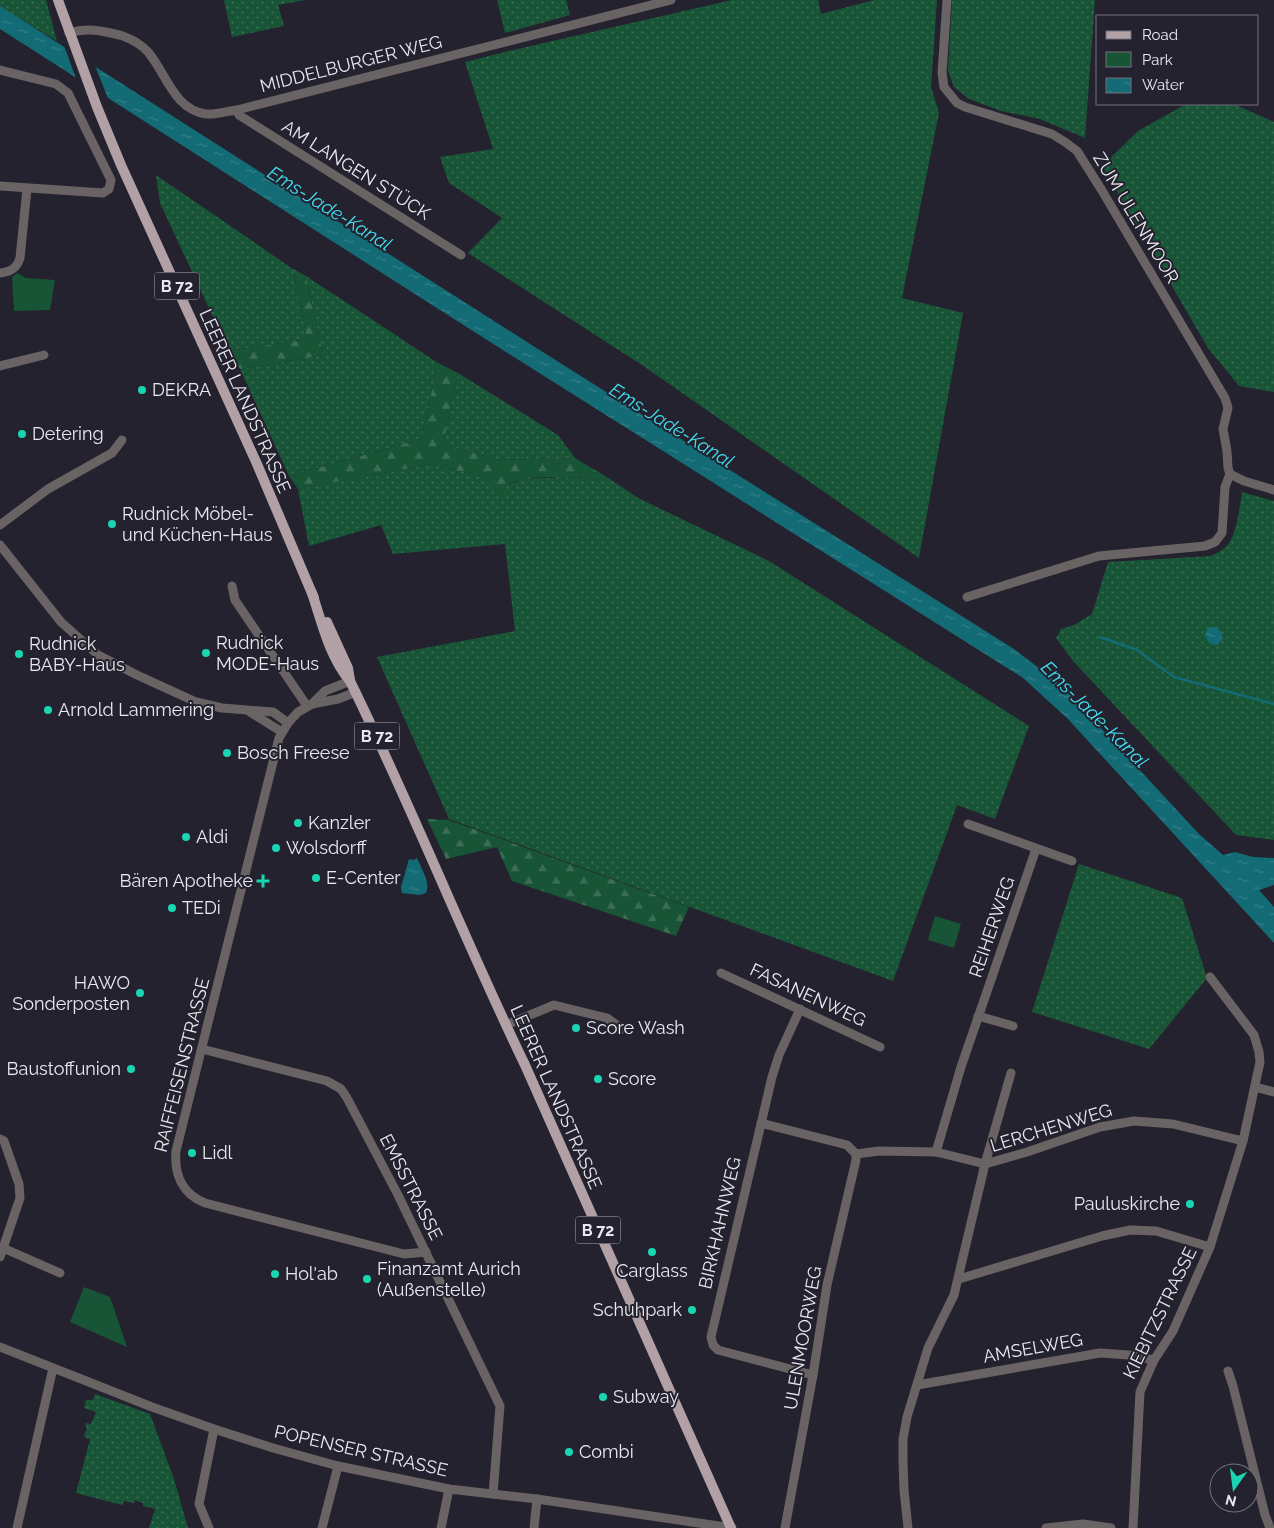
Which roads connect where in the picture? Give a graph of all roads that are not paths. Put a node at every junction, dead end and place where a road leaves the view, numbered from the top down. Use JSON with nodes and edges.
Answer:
{"nodes":[{"id":1,"x":58,"y":0,"type":"edge"},
{"id":2,"x":671,"y":0,"type":"edge"},
{"id":3,"x":947,"y":0,"type":"edge"},
{"id":4,"x":70,"y":35,"type":"junction"},
{"id":5,"x":0,"y":70,"type":"edge"},
{"id":6,"x":237,"y":110,"type":"junction"},
{"id":7,"x":0,"y":186,"type":"edge"},
{"id":8,"x":27,"y":188,"type":"junction"},
{"id":9,"x":461,"y":255,"type":"dead end"},
{"id":10,"x":0,"y":273,"type":"edge"},
{"id":11,"x":44,"y":356,"type":"dead end"},
{"id":12,"x":0,"y":366,"type":"edge"},
{"id":13,"x":122,"y":440,"type":"dead end"},
{"id":14,"x":1230,"y":474,"type":"junction"},
{"id":15,"x":1274,"y":490,"type":"edge"},
{"id":16,"x":0,"y":525,"type":"edge"},
{"id":17,"x":0,"y":545,"type":"edge"},
{"id":18,"x":232,"y":586,"type":"dead end"},
{"id":19,"x":967,"y":597,"type":"dead end"},
{"id":20,"x":350,"y":681,"type":"junction"},
{"id":21,"x":356,"y":692,"type":"junction"},
{"id":22,"x":310,"y":705,"type":"junction"},
{"id":23,"x":248,"y":711,"type":"junction"},
{"id":24,"x":288,"y":723,"type":"junction"},
{"id":25,"x":282,"y":732,"type":"junction"},
{"id":26,"x":968,"y":824,"type":"dead end"},
{"id":27,"x":1036,"y":849,"type":"junction"},
{"id":28,"x":1072,"y":861,"type":"dead end"},
{"id":29,"x":721,"y":973,"type":"dead end"},
{"id":30,"x":1210,"y":977,"type":"dead end"},
{"id":31,"x":800,"y":1009,"type":"junction"},
{"id":32,"x":978,"y":1016,"type":"junction"},
{"id":33,"x":506,"y":1025,"type":"junction"},
{"id":34,"x":1013,"y":1026,"type":"dead end"},
{"id":35,"x":622,"y":1029,"type":"dead end"},
{"id":36,"x":880,"y":1047,"type":"dead end"},
{"id":37,"x":202,"y":1049,"type":"junction"},
{"id":38,"x":1011,"y":1073,"type":"dead end"},
{"id":39,"x":1255,"y":1087,"type":"junction"},
{"id":40,"x":1274,"y":1092,"type":"edge"},
{"id":41,"x":761,"y":1123,"type":"junction"},
{"id":42,"x":0,"y":1139,"type":"edge"},
{"id":43,"x":1243,"y":1141,"type":"junction"},
{"id":44,"x":936,"y":1152,"type":"junction"},
{"id":45,"x":856,"y":1154,"type":"junction"},
{"id":46,"x":985,"y":1164,"type":"junction"},
{"id":47,"x":1210,"y":1247,"type":"junction"},
{"id":48,"x":426,"y":1252,"type":"junction"},
{"id":49,"x":2,"y":1253,"type":"edge"},
{"id":50,"x":60,"y":1273,"type":"dead end"},
{"id":51,"x":959,"y":1279,"type":"junction"},
{"id":52,"x":0,"y":1347,"type":"edge"},
{"id":53,"x":1154,"y":1360,"type":"junction"},
{"id":54,"x":53,"y":1368,"type":"junction"},
{"id":55,"x":1228,"y":1371,"type":"dead end"},
{"id":56,"x":814,"y":1375,"type":"junction"},
{"id":57,"x":918,"y":1385,"type":"junction"},
{"id":58,"x":214,"y":1430,"type":"junction"},
{"id":59,"x":338,"y":1466,"type":"junction"},
{"id":60,"x":449,"y":1489,"type":"junction"},
{"id":61,"x":493,"y":1494,"type":"junction"},
{"id":62,"x":537,"y":1499,"type":"junction"},
{"id":63,"x":17,"y":1528,"type":"edge"},
{"id":64,"x":209,"y":1528,"type":"edge"},
{"id":65,"x":322,"y":1528,"type":"edge"},
{"id":66,"x":441,"y":1528,"type":"edge"},
{"id":67,"x":534,"y":1528,"type":"edge"},
{"id":68,"x":731,"y":1528,"type":"edge"},
{"id":69,"x":785,"y":1528,"type":"edge"},
{"id":70,"x":908,"y":1528,"type":"edge"},
{"id":71,"x":1046,"y":1528,"type":"edge"},
{"id":72,"x":1111,"y":1528,"type":"edge"},
{"id":73,"x":1133,"y":1528,"type":"edge"},
{"id":74,"x":1272,"y":1528,"type":"edge"}],
"edges":[{"from":1,"to":4,"type":"main road","name":"LEERER LANDSTRASSE","number":"B 72"},
{"from":2,"to":6,"type":"street","name":"MIDDELBURGER WEG"},
{"from":3,"to":14,"type":"street","name":"ZUM ULENMOOR"},
{"from":4,"to":6,"type":"street","name":"MIDDELBURGER WEG"},
{"from":4,"to":20,"type":"main road","name":"LEERER LANDSTRASSE","number":"B 72"},
{"from":5,"to":8,"type":"street"},
{"from":6,"to":9,"type":"street","name":"AM LANGEN STÜCK"},
{"from":7,"to":8,"type":"street"},
{"from":8,"to":10,"type":"street"},
{"from":11,"to":12,"type":"street"},
{"from":13,"to":16,"type":"street"},
{"from":14,"to":15,"type":"street"},
{"from":14,"to":19,"type":"street"},
{"from":17,"to":23,"type":"street"},
{"from":18,"to":22,"type":"street"},
{"from":20,"to":21,"type":"main road","name":"LEERER LANDSTRASSE","number":"B 72"},
{"from":20,"to":22,"type":"street","name":"RAIFFEISENSTRASSE"},
{"from":21,"to":22,"type":"street"},
{"from":21,"to":33,"type":"main road","name":"LEERER LANDSTRASSE","number":"B 72"},
{"from":22,"to":24,"type":"street","name":"RAIFFEISENSTRASSE"},
{"from":23,"to":24,"type":"street"},
{"from":23,"to":25,"type":"street"},
{"from":24,"to":25,"type":"street","name":"RAIFFEISENSTRASSE"},
{"from":25,"to":37,"type":"street","name":"RAIFFEISENSTRASSE"},
{"from":26,"to":27,"type":"street"},
{"from":27,"to":28,"type":"street"},
{"from":27,"to":32,"type":"street","name":"REIHERWEG"},
{"from":29,"to":31,"type":"street","name":"FASANENWEG"},
{"from":30,"to":39,"type":"street","name":"KIEBITZSTRASSE"},
{"from":31,"to":36,"type":"street","name":"FASANENWEG"},
{"from":31,"to":41,"type":"street","name":"BIRKHAHNWEG"},
{"from":32,"to":34,"type":"street"},
{"from":32,"to":44,"type":"street","name":"REIHERWEG"},
{"from":33,"to":35,"type":"street"},
{"from":33,"to":68,"type":"main road","name":"LEERER LANDSTRASSE","number":"B 72"},
{"from":37,"to":48,"type":"street","name":"EMSSTRASSE"},
{"from":37,"to":48,"type":"street","name":"RAIFFEISENSTRASSE"},
{"from":38,"to":46,"type":"street"},
{"from":39,"to":40,"type":"street"},
{"from":39,"to":43,"type":"street","name":"KIEBITZSTRASSE"},
{"from":41,"to":45,"type":"street"},
{"from":41,"to":56,"type":"street","name":"BIRKHAHNWEG"},
{"from":42,"to":49,"type":"street"},
{"from":43,"to":46,"type":"street","name":"LERCHENWEG"},
{"from":43,"to":47,"type":"street","name":"KIEBITZSTRASSE"},
{"from":44,"to":45,"type":"street"},
{"from":44,"to":46,"type":"street"},
{"from":45,"to":56,"type":"street","name":"ULENMOORWEG"},
{"from":46,"to":51,"type":"street"},
{"from":47,"to":51,"type":"street"},
{"from":47,"to":53,"type":"street","name":"KIEBITZSTRASSE"},
{"from":48,"to":61,"type":"street","name":"EMSSTRASSE"},
{"from":49,"to":50,"type":"street"},
{"from":51,"to":57,"type":"street"},
{"from":52,"to":54,"type":"street","name":"POPENSER STRASSE"},
{"from":53,"to":57,"type":"street","name":"AMSELWEG"},
{"from":53,"to":73,"type":"street","name":"KIEBITZSTRASSE"},
{"from":54,"to":58,"type":"street","name":"POPENSER STRASSE"},
{"from":54,"to":63,"type":"street"},
{"from":55,"to":74,"type":"street"},
{"from":56,"to":69,"type":"street","name":"ULENMOORWEG"},
{"from":57,"to":70,"type":"street"},
{"from":58,"to":59,"type":"street","name":"POPENSER STRASSE"},
{"from":58,"to":64,"type":"street"},
{"from":59,"to":60,"type":"street","name":"POPENSER STRASSE"},
{"from":59,"to":65,"type":"street"},
{"from":60,"to":61,"type":"street","name":"POPENSER STRASSE"},
{"from":60,"to":66,"type":"street"},
{"from":61,"to":62,"type":"street","name":"POPENSER STRASSE"},
{"from":62,"to":67,"type":"street"},
{"from":62,"to":68,"type":"street","name":"POPENSER STRASSE"},
{"from":71,"to":72,"type":"street"}]}
